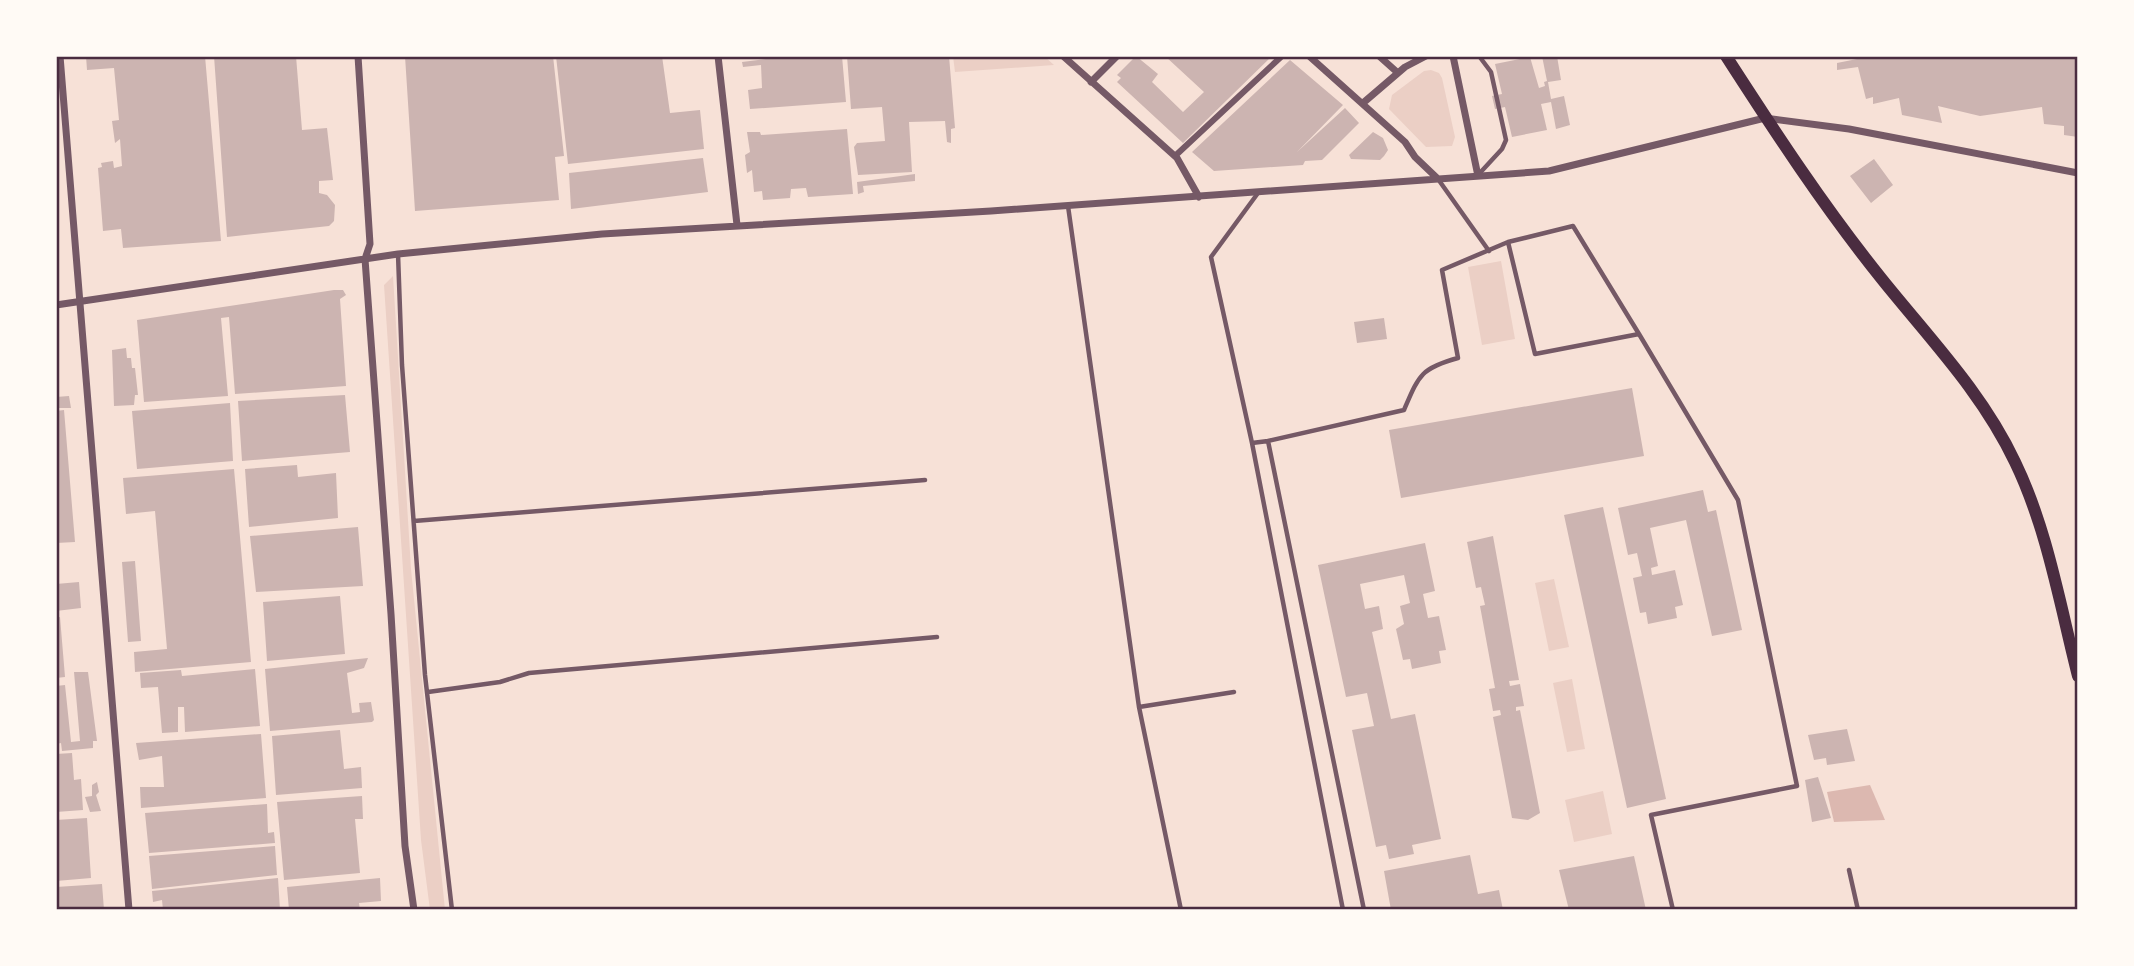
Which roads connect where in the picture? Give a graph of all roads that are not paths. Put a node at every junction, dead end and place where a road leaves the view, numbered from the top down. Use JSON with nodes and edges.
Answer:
{"nodes":[{"id":1,"x":60,"y":56,"type":"edge"},
{"id":2,"x":358,"y":56,"type":"edge"},
{"id":3,"x":718,"y":56,"type":"edge"},
{"id":4,"x":1063,"y":56,"type":"edge"},
{"id":5,"x":1117,"y":56,"type":"edge"},
{"id":6,"x":1282,"y":56,"type":"edge"},
{"id":7,"x":1309,"y":56,"type":"edge"},
{"id":8,"x":1379,"y":56,"type":"edge"},
{"id":9,"x":1426,"y":56,"type":"edge"},
{"id":10,"x":1453,"y":56,"type":"edge"},
{"id":11,"x":1479,"y":56,"type":"edge"},
{"id":12,"x":1726,"y":56,"type":"edge"},
{"id":13,"x":1398,"y":73,"type":"junction"},
{"id":14,"x":1091,"y":82,"type":"junction"},
{"id":15,"x":1363,"y":103,"type":"junction"},
{"id":16,"x":1765,"y":118,"type":"junction"},
{"id":17,"x":1175,"y":156,"type":"junction"},
{"id":18,"x":2078,"y":173,"type":"edge"},
{"id":19,"x":1478,"y":176,"type":"junction"},
{"id":20,"x":1437,"y":178,"type":"junction"},
{"id":21,"x":1258,"y":193,"type":"junction"},
{"id":22,"x":1199,"y":197,"type":"junction"},
{"id":23,"x":1068,"y":205,"type":"junction"},
{"id":24,"x":737,"y":225,"type":"junction"},
{"id":25,"x":1508,"y":242,"type":"junction"},
{"id":26,"x":1489,"y":251,"type":"junction"},
{"id":27,"x":398,"y":254,"type":"junction"},
{"id":28,"x":365,"y":259,"type":"junction"},
{"id":29,"x":80,"y":303,"type":"junction"},
{"id":30,"x":56,"y":305,"type":"edge"},
{"id":31,"x":1639,"y":334,"type":"junction"},
{"id":32,"x":1268,"y":441,"type":"junction"},
{"id":33,"x":1252,"y":443,"type":"junction"},
{"id":34,"x":925,"y":480,"type":"dead end"},
{"id":35,"x":414,"y":521,"type":"junction"},
{"id":36,"x":937,"y":637,"type":"dead end"},
{"id":37,"x":2078,"y":676,"type":"edge"},
{"id":38,"x":428,"y":692,"type":"junction"},
{"id":39,"x":1234,"y":692,"type":"dead end"},
{"id":40,"x":1139,"y":707,"type":"junction"},
{"id":41,"x":1849,"y":870,"type":"dead end"},
{"id":42,"x":129,"y":910,"type":"edge"},
{"id":43,"x":414,"y":910,"type":"edge"},
{"id":44,"x":452,"y":910,"type":"edge"},
{"id":45,"x":1181,"y":910,"type":"edge"},
{"id":46,"x":1343,"y":910,"type":"edge"},
{"id":47,"x":1364,"y":910,"type":"edge"},
{"id":48,"x":1673,"y":910,"type":"edge"},
{"id":49,"x":1858,"y":910,"type":"edge"}],
"edges":[{"from":1,"to":29,"type":"street"},
{"from":2,"to":28,"type":"street"},
{"from":3,"to":24,"type":"street"},
{"from":4,"to":14,"type":"street"},
{"from":5,"to":14,"type":"street"},
{"from":6,"to":17,"type":"street"},
{"from":7,"to":15,"type":"street"},
{"from":8,"to":13,"type":"street"},
{"from":9,"to":13,"type":"street"},
{"from":10,"to":19,"type":"street"},
{"from":11,"to":19,"type":"lane"},
{"from":12,"to":16,"type":"main road"},
{"from":13,"to":15,"type":"street"},
{"from":14,"to":17,"type":"street"},
{"from":15,"to":20,"type":"street"},
{"from":16,"to":18,"type":"street"},
{"from":16,"to":19,"type":"street"},
{"from":16,"to":37,"type":"main road"},
{"from":17,"to":22,"type":"street"},
{"from":19,"to":20,"type":"street"},
{"from":20,"to":21,"type":"street"},
{"from":20,"to":26,"type":"lane"},
{"from":21,"to":22,"type":"street"},
{"from":21,"to":33,"type":"lane"},
{"from":22,"to":23,"type":"street"},
{"from":23,"to":24,"type":"street"},
{"from":23,"to":40,"type":"lane"},
{"from":24,"to":27,"type":"street"},
{"from":25,"to":26,"type":"lane"},
{"from":25,"to":31,"type":"lane"},
{"from":25,"to":31,"type":"lane"},
{"from":26,"to":32,"type":"lane"},
{"from":27,"to":28,"type":"street"},
{"from":27,"to":35,"type":"lane"},
{"from":28,"to":29,"type":"street"},
{"from":28,"to":43,"type":"street"},
{"from":29,"to":30,"type":"street"},
{"from":29,"to":42,"type":"street"},
{"from":31,"to":48,"type":"lane"},
{"from":32,"to":33,"type":"lane"},
{"from":32,"to":47,"type":"lane"},
{"from":33,"to":46,"type":"lane"},
{"from":34,"to":35,"type":"lane"},
{"from":35,"to":38,"type":"lane"},
{"from":36,"to":38,"type":"lane"},
{"from":38,"to":44,"type":"lane"},
{"from":39,"to":40,"type":"lane"},
{"from":40,"to":45,"type":"lane"},
{"from":41,"to":49,"type":"lane"}]}
